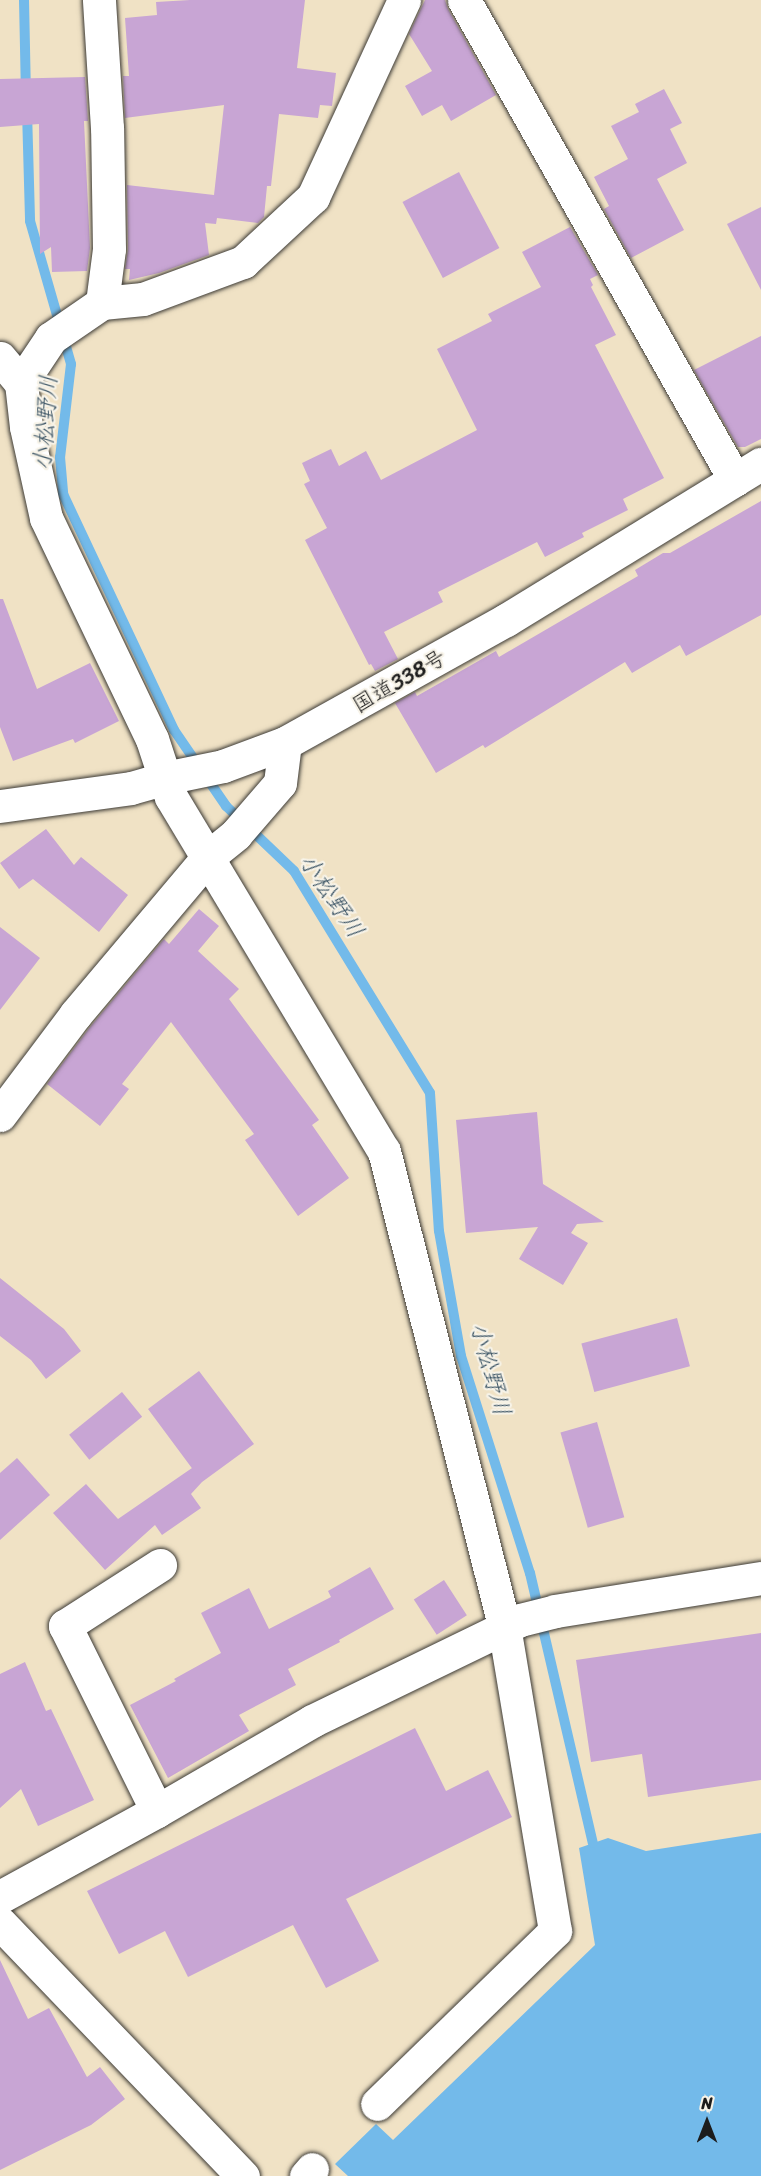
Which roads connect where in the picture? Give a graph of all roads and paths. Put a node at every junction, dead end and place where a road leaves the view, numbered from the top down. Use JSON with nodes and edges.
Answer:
{"nodes":[{"id":1,"x":99,"y":0,"type":"edge"},
{"id":2,"x":404,"y":0,"type":"edge"},
{"id":3,"x":464,"y":0,"type":"edge"},
{"id":4,"x":89,"y":311,"type":"junction"},
{"id":5,"x":0,"y":358,"type":"edge"},
{"id":6,"x":21,"y":383,"type":"junction"},
{"id":7,"x":748,"y":472,"type":"edge"},
{"id":8,"x":285,"y":743,"type":"junction"},
{"id":9,"x":173,"y":776,"type":"junction"},
{"id":10,"x":0,"y":806,"type":"edge"},
{"id":11,"x":208,"y":857,"type":"junction"},
{"id":12,"x":0,"y":1115,"type":"edge"},
{"id":13,"x":160,"y":1565,"type":"dead end"},
{"id":14,"x":761,"y":1578,"type":"edge"},
{"id":15,"x":512,"y":1623,"type":"junction"},
{"id":16,"x":157,"y":1811,"type":"junction"},
{"id":17,"x":0,"y":1897,"type":"edge"},
{"id":18,"x":0,"y":1923,"type":"edge"},
{"id":19,"x":377,"y":2104,"type":"dead end"},
{"id":20,"x":243,"y":2176,"type":"edge"}],
"edges":[{"from":1,"to":4,"type":"main road"},
{"from":2,"to":4,"type":"main road"},
{"from":3,"to":7,"type":"main road"},
{"from":4,"to":6,"type":"main road"},
{"from":5,"to":6,"type":"main road"},
{"from":6,"to":9,"type":"main road"},
{"from":7,"to":8,"type":"main road","name":"国道338号"},
{"from":8,"to":9,"type":"main road","name":"国道338号"},
{"from":8,"to":11,"type":"main road"},
{"from":9,"to":10,"type":"main road","name":"国道338号"},
{"from":9,"to":11,"type":"main road"},
{"from":11,"to":12,"type":"main road"},
{"from":11,"to":15,"type":"main road"},
{"from":13,"to":16,"type":"main road"},
{"from":14,"to":15,"type":"main road"},
{"from":15,"to":16,"type":"main road"},
{"from":15,"to":19,"type":"main road"},
{"from":16,"to":17,"type":"main road"},
{"from":18,"to":20,"type":"main road"}]}
